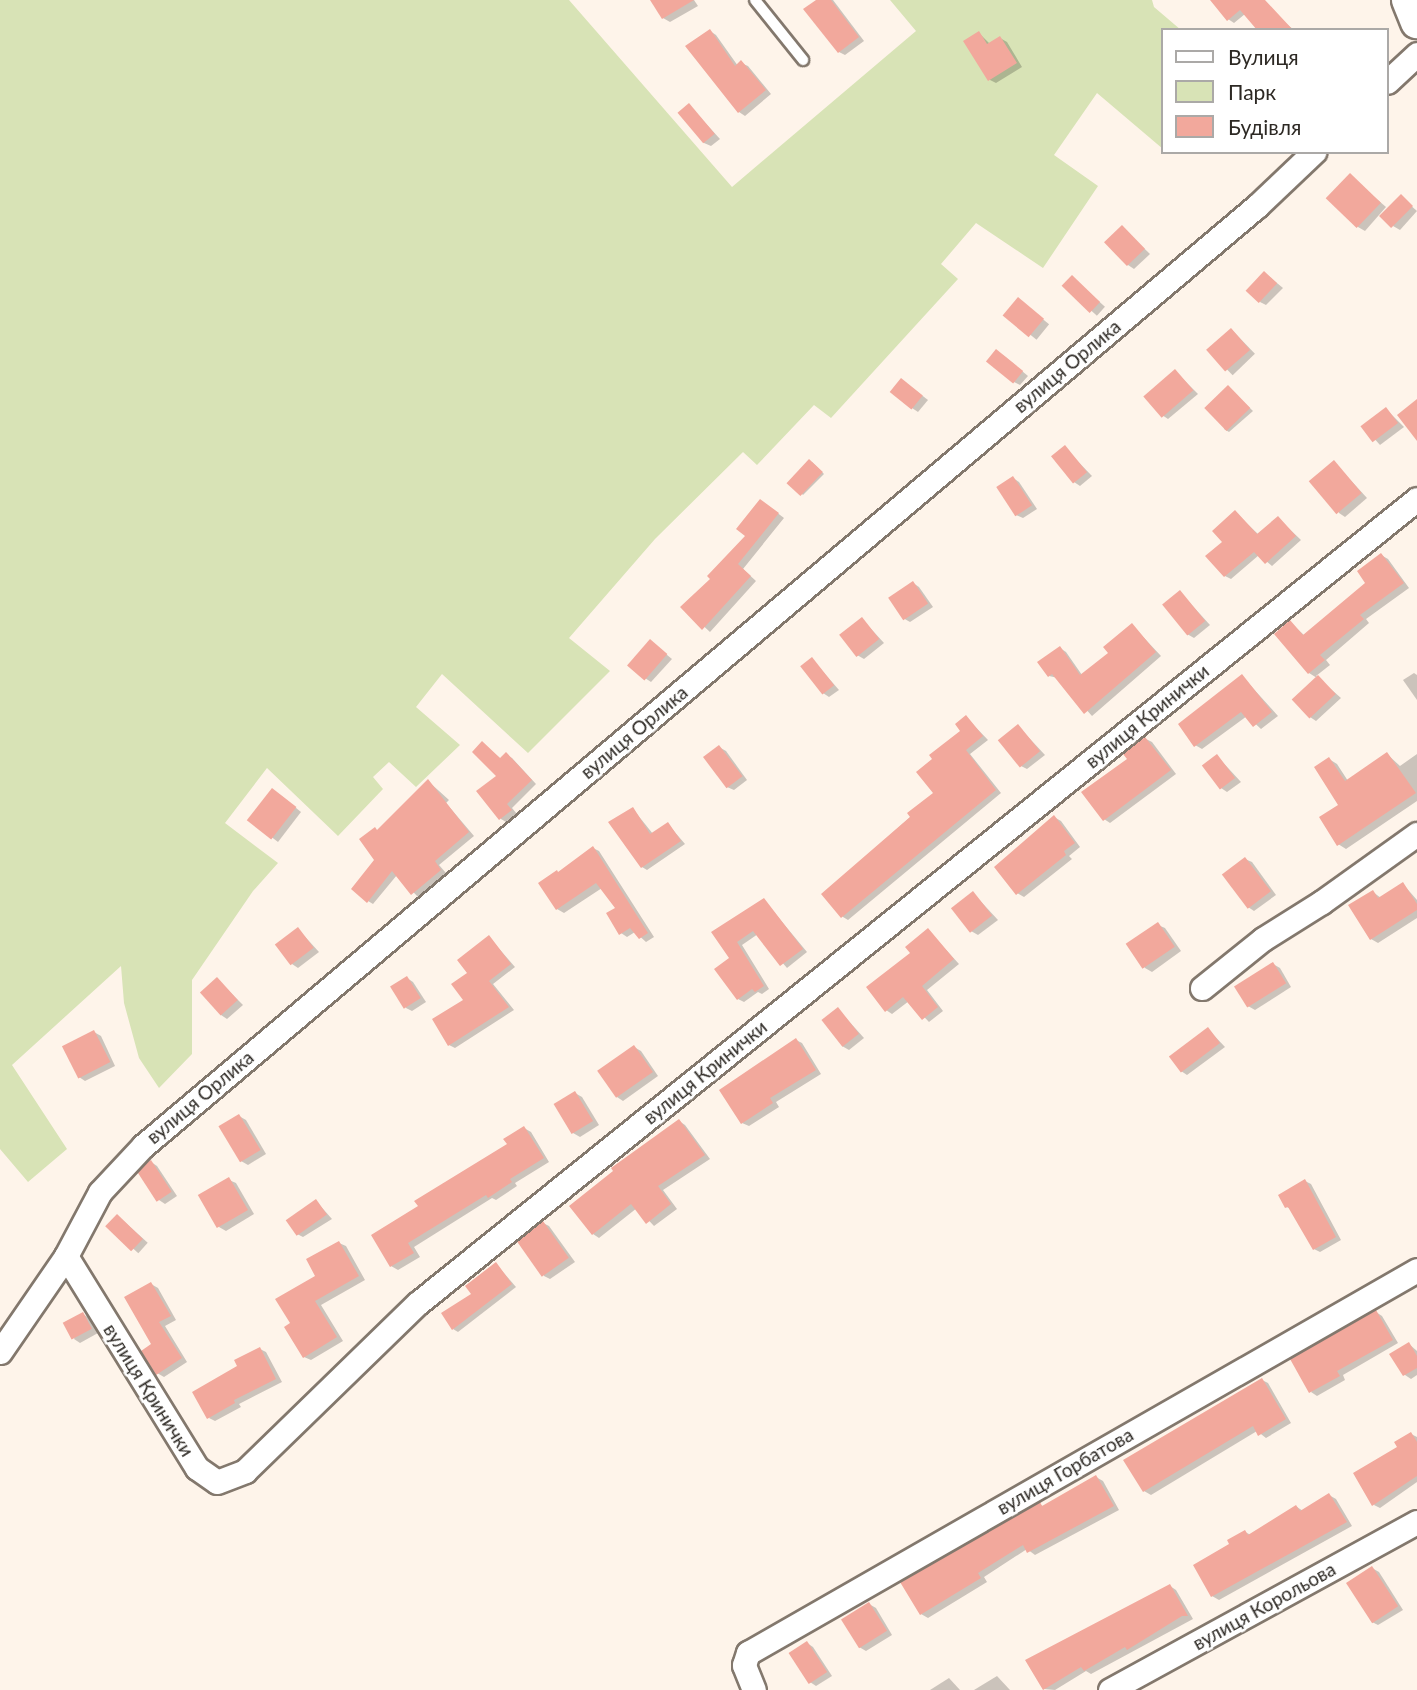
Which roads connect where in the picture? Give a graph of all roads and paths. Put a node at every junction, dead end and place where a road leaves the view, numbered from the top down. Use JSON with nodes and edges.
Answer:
{"nodes":[{"id":1,"x":755,"y":0,"type":"edge"},
{"id":2,"x":1408,"y":0,"type":"edge"},
{"id":3,"x":1417,"y":22,"type":"edge"},
{"id":4,"x":1417,"y":54,"type":"edge"},
{"id":5,"x":803,"y":60,"type":"dead end"},
{"id":6,"x":1389,"y":80,"type":"edge"},
{"id":7,"x":1312,"y":154,"type":"edge"},
{"id":8,"x":1417,"y":499,"type":"edge"},
{"id":9,"x":1417,"y":834,"type":"edge"},
{"id":10,"x":1202,"y":988,"type":"dead end"},
{"id":11,"x":66,"y":1256,"type":"junction"},
{"id":12,"x":1417,"y":1270,"type":"edge"},
{"id":13,"x":0,"y":1352,"type":"edge"},
{"id":14,"x":1417,"y":1522,"type":"edge"},
{"id":15,"x":754,"y":1690,"type":"edge"},
{"id":16,"x":1110,"y":1690,"type":"edge"}],
"edges":[{"from":1,"to":5,"type":"lane"},
{"from":2,"to":3,"type":"main road"},
{"from":4,"to":6,"type":"street"},
{"from":7,"to":11,"type":"street","name":"вулиця Орлика"},
{"from":8,"to":11,"type":"street","name":"вулиця Кринички"},
{"from":9,"to":10,"type":"street"},
{"from":11,"to":13,"type":"street","name":"вулиця Орлика"},
{"from":12,"to":15,"type":"street","name":"вулиця Горбатова"},
{"from":14,"to":16,"type":"street","name":"вулиця Корольова"}]}
